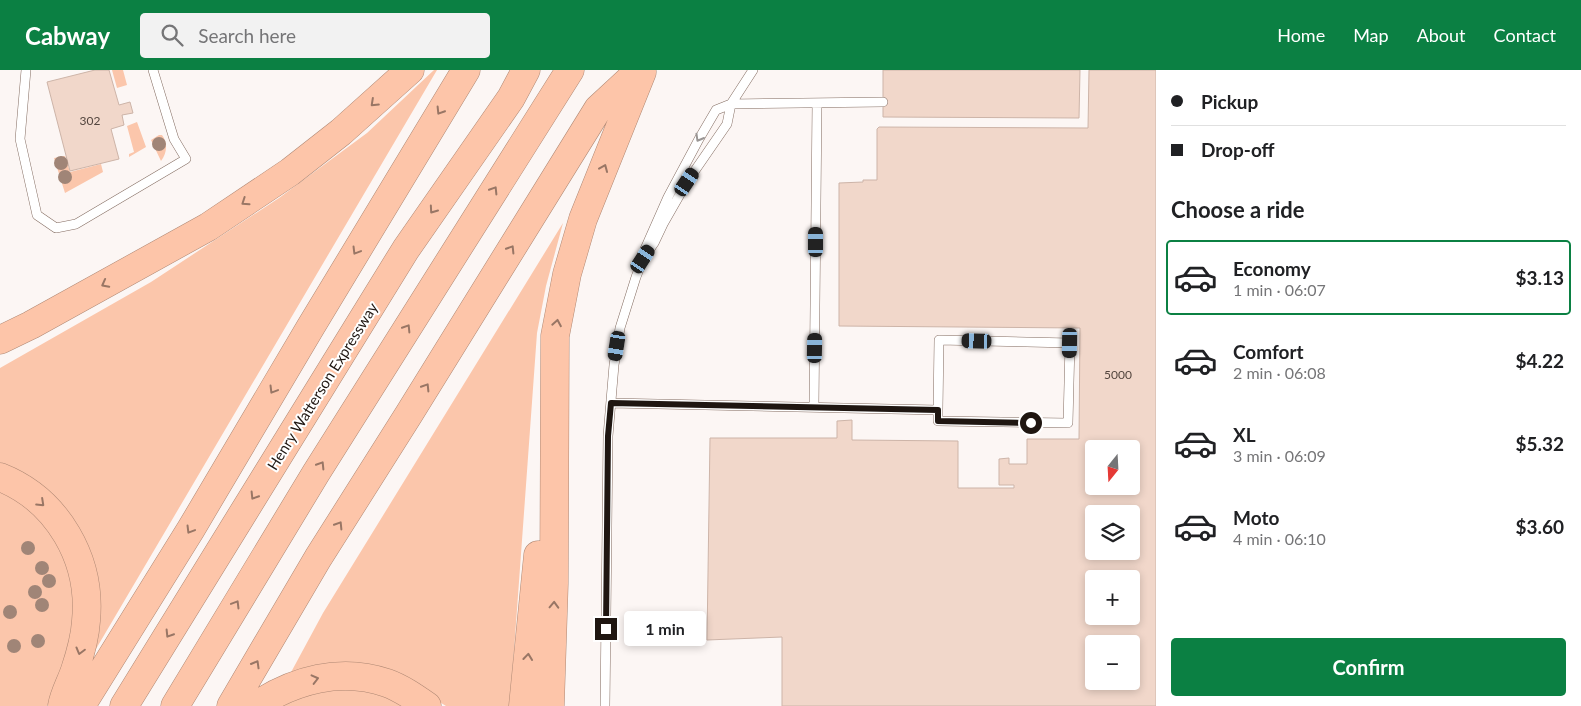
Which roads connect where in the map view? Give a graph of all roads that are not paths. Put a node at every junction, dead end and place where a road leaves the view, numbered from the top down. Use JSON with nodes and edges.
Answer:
{"nodes":[{"id":1,"x":26,"y":70,"type":"edge"},
{"id":2,"x":152,"y":70,"type":"edge"},
{"id":3,"x":410,"y":70,"type":"edge"},
{"id":4,"x":466,"y":70,"type":"edge"},
{"id":5,"x":526,"y":70,"type":"edge"},
{"id":6,"x":570,"y":70,"type":"edge"},
{"id":7,"x":641,"y":70,"type":"edge"},
{"id":8,"x":753,"y":70,"type":"edge"},
{"id":9,"x":883,"y":102,"type":"dead end"},
{"id":10,"x":817,"y":103,"type":"junction"},
{"id":11,"x":731,"y":104,"type":"junction"},
{"id":12,"x":643,"y":259,"type":"junction"},
{"id":13,"x":31,"y":324,"type":"junction"},
{"id":14,"x":0,"y":340,"type":"edge"},
{"id":15,"x":0,"y":353,"type":"edge"},
{"id":16,"x":554,"y":372,"type":"junction"},
{"id":17,"x":611,"y":403,"type":"junction"},
{"id":18,"x":814,"y":407,"type":"junction"},
{"id":19,"x":938,"y":410,"type":"junction"},
{"id":20,"x":0,"y":478,"type":"edge"},
{"id":21,"x":62,"y":706,"type":"edge"},
{"id":22,"x":81,"y":706,"type":"edge"},
{"id":23,"x":124,"y":706,"type":"edge"},
{"id":24,"x":175,"y":706,"type":"edge"},
{"id":25,"x":231,"y":706,"type":"edge"},
{"id":26,"x":255,"y":706,"type":"edge"},
{"id":27,"x":427,"y":706,"type":"edge"},
{"id":28,"x":523,"y":706,"type":"edge"},
{"id":29,"x":550,"y":706,"type":"edge"},
{"id":30,"x":605,"y":706,"type":"edge"}],
"edges":[{"from":1,"to":2,"type":"lane"},
{"from":3,"to":13,"type":"highway","one_way":true},
{"from":4,"to":22,"type":"highway","one_way":true},
{"from":5,"to":23,"type":"highway","name":"Henry Watterson Expressway","one_way":true},
{"from":24,"to":6,"type":"highway","one_way":true},
{"from":16,"to":7,"type":"highway","one_way":true},
{"from":25,"to":7,"type":"highway","one_way":true},
{"from":8,"to":11,"type":"lane"},
{"from":9,"to":10,"type":"lane"},
{"from":10,"to":11,"type":"lane"},
{"from":10,"to":18,"type":"lane"},
{"from":11,"to":12,"type":"lane"},
{"from":11,"to":12,"type":"lane","one_way":true},
{"from":12,"to":17,"type":"lane"},
{"from":13,"to":14,"type":"highway"},
{"from":13,"to":15,"type":"highway"},
{"from":28,"to":16,"type":"highway","one_way":true},
{"from":29,"to":16,"type":"highway","one_way":true},
{"from":17,"to":18,"type":"lane"},
{"from":17,"to":30,"type":"lane"},
{"from":18,"to":19,"type":"lane"},
{"from":19,"to":19,"type":"lane"},
{"from":20,"to":21,"type":"highway","one_way":true},
{"from":26,"to":27,"type":"highway","one_way":true}]}
